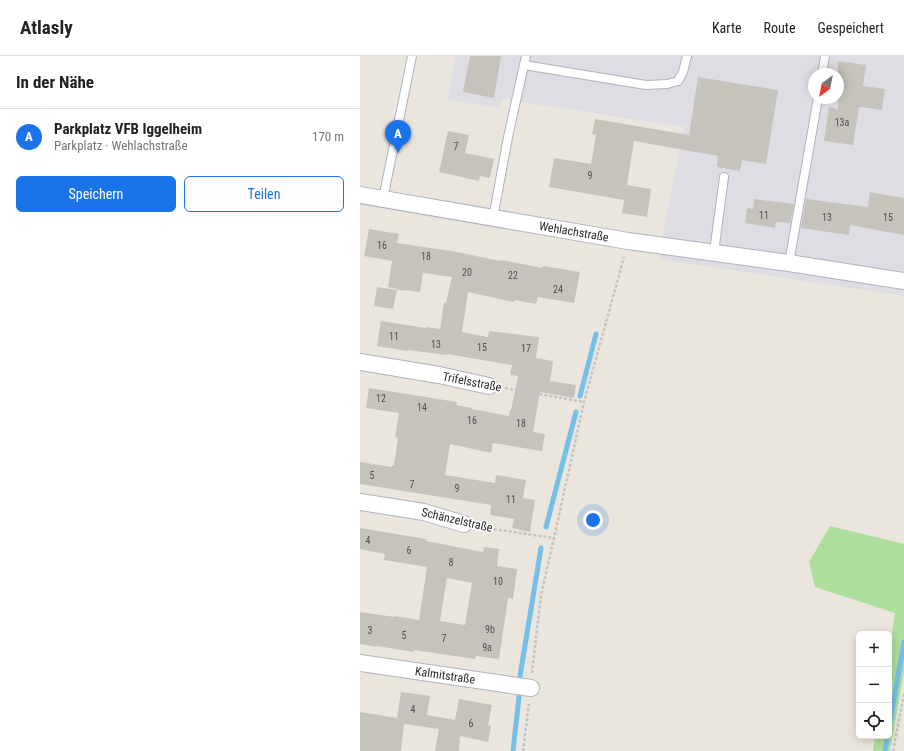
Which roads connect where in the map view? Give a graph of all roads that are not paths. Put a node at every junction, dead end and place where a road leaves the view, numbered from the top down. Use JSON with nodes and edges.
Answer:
{"nodes":[{"id":1,"x":412,"y":56,"type":"edge"},
{"id":2,"x":526,"y":56,"type":"edge"},
{"id":3,"x":687,"y":56,"type":"edge"},
{"id":4,"x":825,"y":56,"type":"edge"},
{"id":5,"x":524,"y":65,"type":"junction"},
{"id":6,"x":823,"y":68,"type":"edge"},
{"id":7,"x":817,"y":104,"type":"edge"},
{"id":8,"x":724,"y":177,"type":"dead end"},
{"id":9,"x":360,"y":195,"type":"edge"},
{"id":10,"x":383,"y":199,"type":"junction"},
{"id":11,"x":493,"y":218,"type":"junction"},
{"id":12,"x":714,"y":252,"type":"junction"},
{"id":13,"x":788,"y":263,"type":"junction"},
{"id":14,"x":904,"y":281,"type":"edge"},
{"id":15,"x":360,"y":362,"type":"edge"},
{"id":16,"x":489,"y":386,"type":"road end"},
{"id":17,"x":360,"y":502,"type":"edge"},
{"id":18,"x":464,"y":524,"type":"road end"},
{"id":19,"x":360,"y":663,"type":"edge"},
{"id":20,"x":531,"y":688,"type":"road end"}],
"edges":[{"from":1,"to":10,"type":"lane"},
{"from":2,"to":5,"type":"lane"},
{"from":3,"to":5,"type":"lane"},
{"from":4,"to":6,"type":"lane"},
{"from":5,"to":11,"type":"lane"},
{"from":7,"to":13,"type":"lane"},
{"from":8,"to":12,"type":"lane"},
{"from":9,"to":10,"type":"street","name":"Wehlachstraße"},
{"from":10,"to":11,"type":"street","name":"Wehlachstraße"},
{"from":11,"to":12,"type":"street","name":"Wehlachstraße"},
{"from":12,"to":13,"type":"street","name":"Wehlachstraße"},
{"from":13,"to":14,"type":"street","name":"Wehlachstraße"},
{"from":15,"to":16,"type":"street","name":"Trifelsstraße"},
{"from":17,"to":18,"type":"street","name":"Schänzelstraße"},
{"from":19,"to":20,"type":"street","name":"Kalmitstraße"}]}
